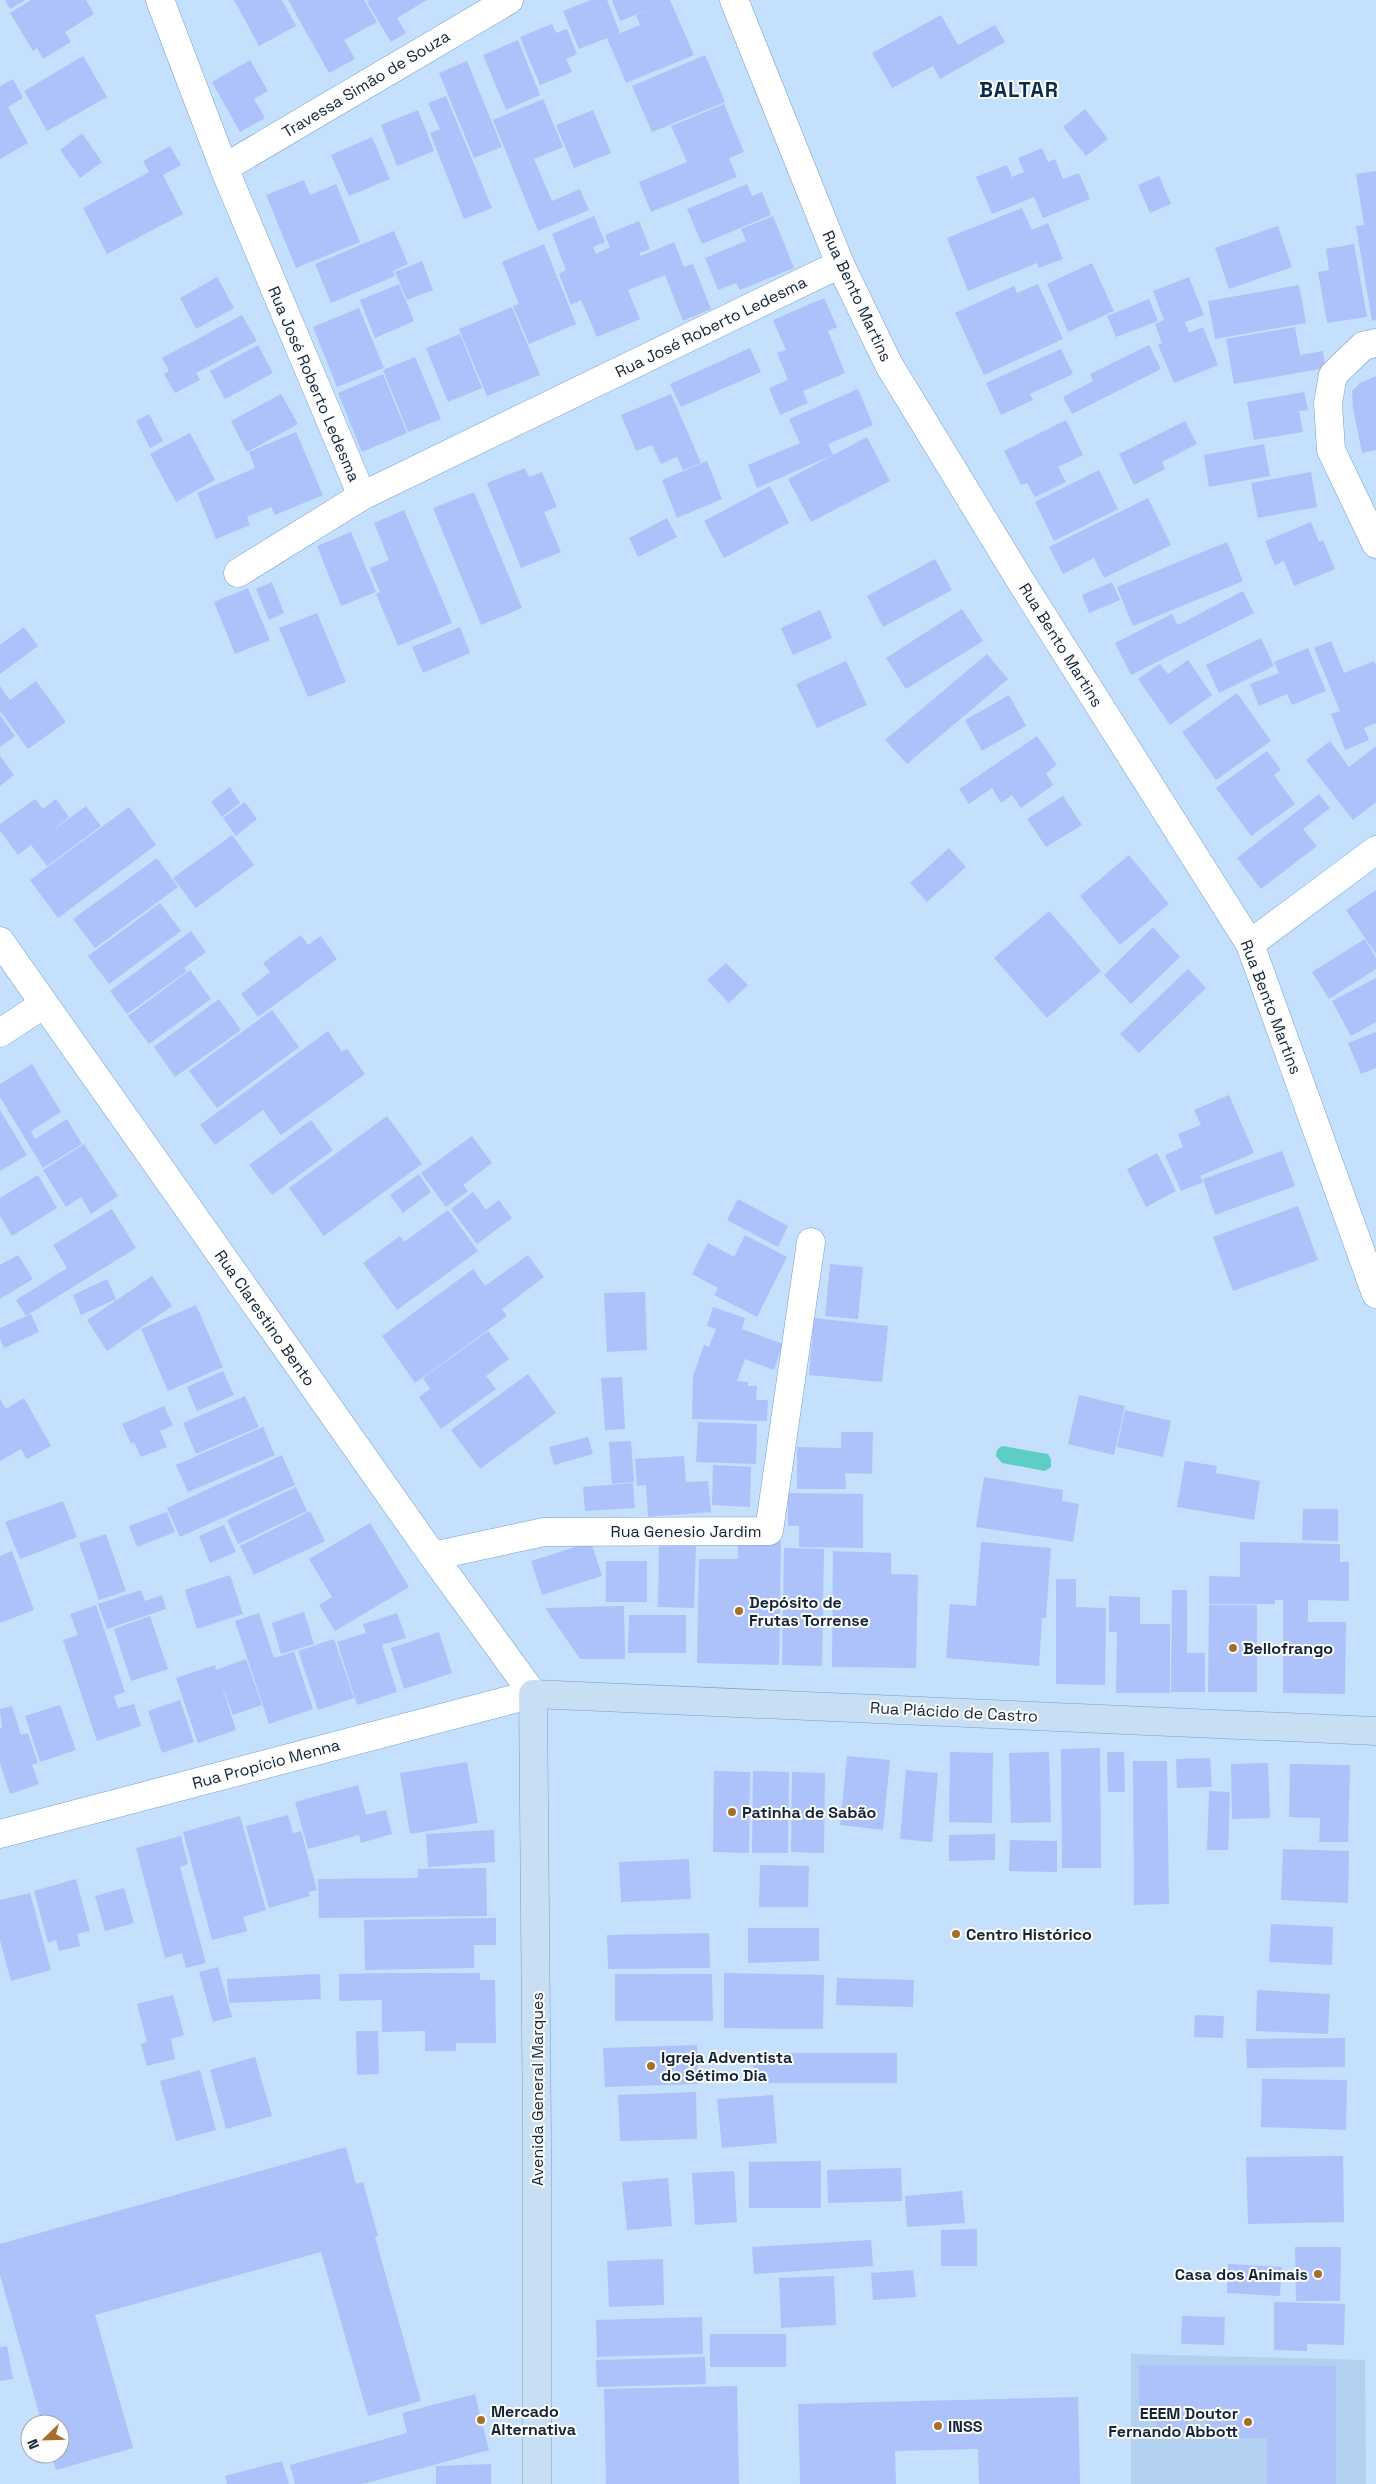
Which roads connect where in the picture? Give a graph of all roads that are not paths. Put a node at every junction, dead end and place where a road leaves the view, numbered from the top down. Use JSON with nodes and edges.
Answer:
{"nodes":[{"id":1,"x":160,"y":0,"type":"edge"},
{"id":2,"x":508,"y":0,"type":"edge"},
{"id":3,"x":734,"y":0,"type":"edge"},
{"id":4,"x":224,"y":168,"type":"junction"},
{"id":5,"x":840,"y":264,"type":"junction"},
{"id":6,"x":1369,"y":345,"type":"edge"},
{"id":7,"x":362,"y":496,"type":"junction"},
{"id":8,"x":1376,"y":544,"type":"edge"},
{"id":9,"x":238,"y":573,"type":"dead end"},
{"id":10,"x":1376,"y":850,"type":"edge"},
{"id":11,"x":0,"y":941,"type":"edge"},
{"id":12,"x":1250,"y":944,"type":"junction"},
{"id":13,"x":44,"y":1004,"type":"junction"},
{"id":14,"x":0,"y":1033,"type":"edge"},
{"id":15,"x":811,"y":1242,"type":"dead end"},
{"id":16,"x":1376,"y":1294,"type":"edge"},
{"id":17,"x":433,"y":1556,"type":"junction"},
{"id":18,"x":533,"y":1694,"type":"junction"},
{"id":19,"x":1376,"y":1731,"type":"edge"},
{"id":20,"x":0,"y":1834,"type":"edge"},
{"id":21,"x":537,"y":2484,"type":"edge"}],
"edges":[{"from":1,"to":4,"type":"street","name":"Rua José Roberto Ledesma"},
{"from":2,"to":4,"type":"street","name":"Travessa Simão de Souza"},
{"from":3,"to":5,"type":"street","name":"Rua Bento Martins"},
{"from":4,"to":7,"type":"street","name":"Rua José Roberto Ledesma"},
{"from":5,"to":7,"type":"street","name":"Rua José Roberto Ledesma"},
{"from":5,"to":12,"type":"street","name":"Rua Bento Martins"},
{"from":6,"to":8,"type":"street"},
{"from":7,"to":9,"type":"street"},
{"from":10,"to":12,"type":"street"},
{"from":11,"to":13,"type":"street","name":"Rua Clarestino Bento"},
{"from":12,"to":16,"type":"street","name":"Rua Bento Martins"},
{"from":13,"to":14,"type":"street"},
{"from":13,"to":17,"type":"street","name":"Rua Clarestino Bento"},
{"from":15,"to":17,"type":"street","name":"Rua Genesio Jardim"},
{"from":17,"to":18,"type":"street","name":"Rua Clarestino Bento"},
{"from":18,"to":19,"type":"main road","name":"Rua Plácido de Castro"},
{"from":18,"to":20,"type":"street","name":"Rua Propício Menna"},
{"from":18,"to":21,"type":"main road","name":"Avenida General Marques"}]}
